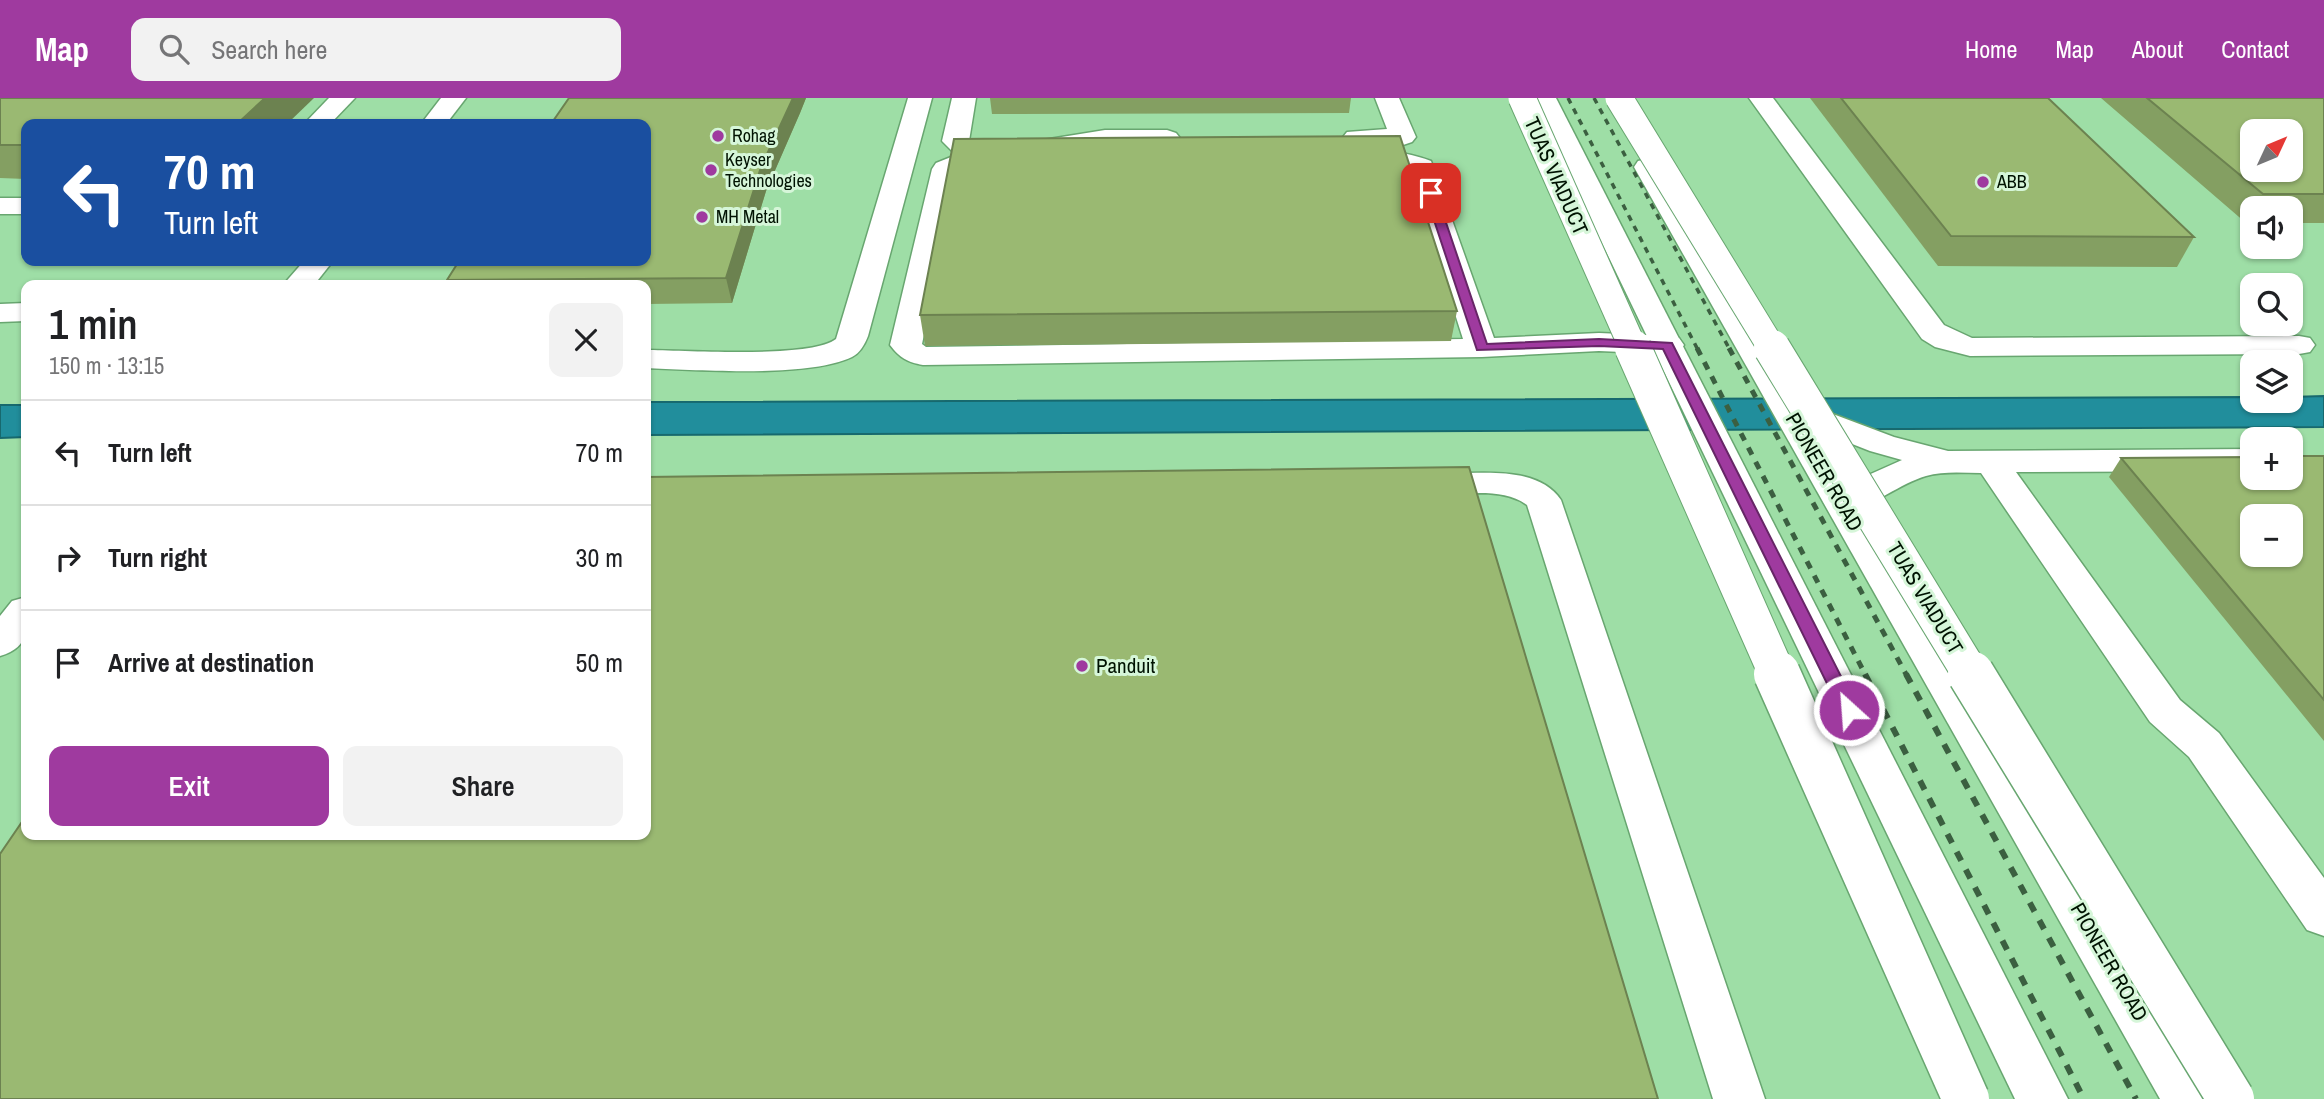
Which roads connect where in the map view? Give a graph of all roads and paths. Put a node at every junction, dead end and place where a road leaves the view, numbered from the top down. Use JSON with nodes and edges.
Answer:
{"nodes":[{"id":1,"x":344,"y":98,"type":"edge"},
{"id":2,"x":454,"y":98,"type":"edge"},
{"id":3,"x":920,"y":98,"type":"edge"},
{"id":4,"x":964,"y":98,"type":"edge"},
{"id":5,"x":1387,"y":98,"type":"edge"},
{"id":6,"x":1521,"y":98,"type":"edge"},
{"id":7,"x":1544,"y":98,"type":"edge"},
{"id":8,"x":1608,"y":98,"type":"edge"},
{"id":9,"x":1619,"y":98,"type":"edge"},
{"id":10,"x":1761,"y":98,"type":"edge"},
{"id":11,"x":321,"y":119,"type":"edge"},
{"id":12,"x":437,"y":119,"type":"edge"},
{"id":13,"x":1185,"y":149,"type":"edge"},
{"id":14,"x":1024,"y":154,"type":"junction"},
{"id":15,"x":0,"y":206,"type":"edge"},
{"id":16,"x":21,"y":206,"type":"edge"},
{"id":17,"x":315,"y":266,"type":"edge"},
{"id":18,"x":302,"y":280,"type":"edge"},
{"id":19,"x":21,"y":312,"type":"edge"},
{"id":20,"x":0,"y":313,"type":"edge"},
{"id":21,"x":1668,"y":345,"type":"junction"},
{"id":22,"x":2299,"y":345,"type":"dead end"},
{"id":23,"x":1482,"y":348,"type":"junction"},
{"id":24,"x":651,"y":359,"type":"edge"},
{"id":25,"x":1786,"y":406,"type":"junction"},
{"id":26,"x":2240,"y":460,"type":"edge"},
{"id":27,"x":1947,"y":462,"type":"junction"},
{"id":28,"x":1990,"y":462,"type":"junction"},
{"id":29,"x":1388,"y":486,"type":"edge"},
{"id":30,"x":1841,"y":501,"type":"junction"},
{"id":31,"x":21,"y":618,"type":"edge"},
{"id":32,"x":0,"y":642,"type":"edge"},
{"id":33,"x":2324,"y":916,"type":"edge"},
{"id":34,"x":1739,"y":1099,"type":"edge"},
{"id":35,"x":1966,"y":1099,"type":"edge"},
{"id":36,"x":2042,"y":1099,"type":"edge"},
{"id":37,"x":2189,"y":1099,"type":"edge"},
{"id":38,"x":2231,"y":1099,"type":"edge"}],
"edges":[{"from":1,"to":11,"type":"main road"},
{"from":2,"to":12,"type":"main road"},
{"from":3,"to":24,"type":"main road"},
{"from":4,"to":14,"type":"main road"},
{"from":5,"to":23,"type":"main road"},
{"from":6,"to":35,"type":"main road","name":"TUAS VIADUCT","bridge":true},
{"from":7,"to":21,"type":"main road"},
{"from":8,"to":25,"type":"main road","name":"PIONEER ROAD"},
{"from":9,"to":38,"type":"main road","name":"TUAS VIADUCT","bridge":true},
{"from":10,"to":22,"type":"main road"},
{"from":13,"to":14,"type":"main road"},
{"from":14,"to":23,"type":"main road"},
{"from":15,"to":16,"type":"main road"},
{"from":17,"to":18,"type":"main road"},
{"from":19,"to":20,"type":"main road"},
{"from":21,"to":23,"type":"main road"},
{"from":21,"to":36,"type":"main road"},
{"from":25,"to":27,"type":"main road"},
{"from":25,"to":30,"type":"main road","name":"PIONEER ROAD"},
{"from":26,"to":28,"type":"main road"},
{"from":27,"to":28,"type":"main road"},
{"from":27,"to":30,"type":"main road"},
{"from":28,"to":33,"type":"main road"},
{"from":29,"to":34,"type":"main road"},
{"from":30,"to":37,"type":"main road","name":"PIONEER ROAD"},
{"from":31,"to":32,"type":"main road"}]}
